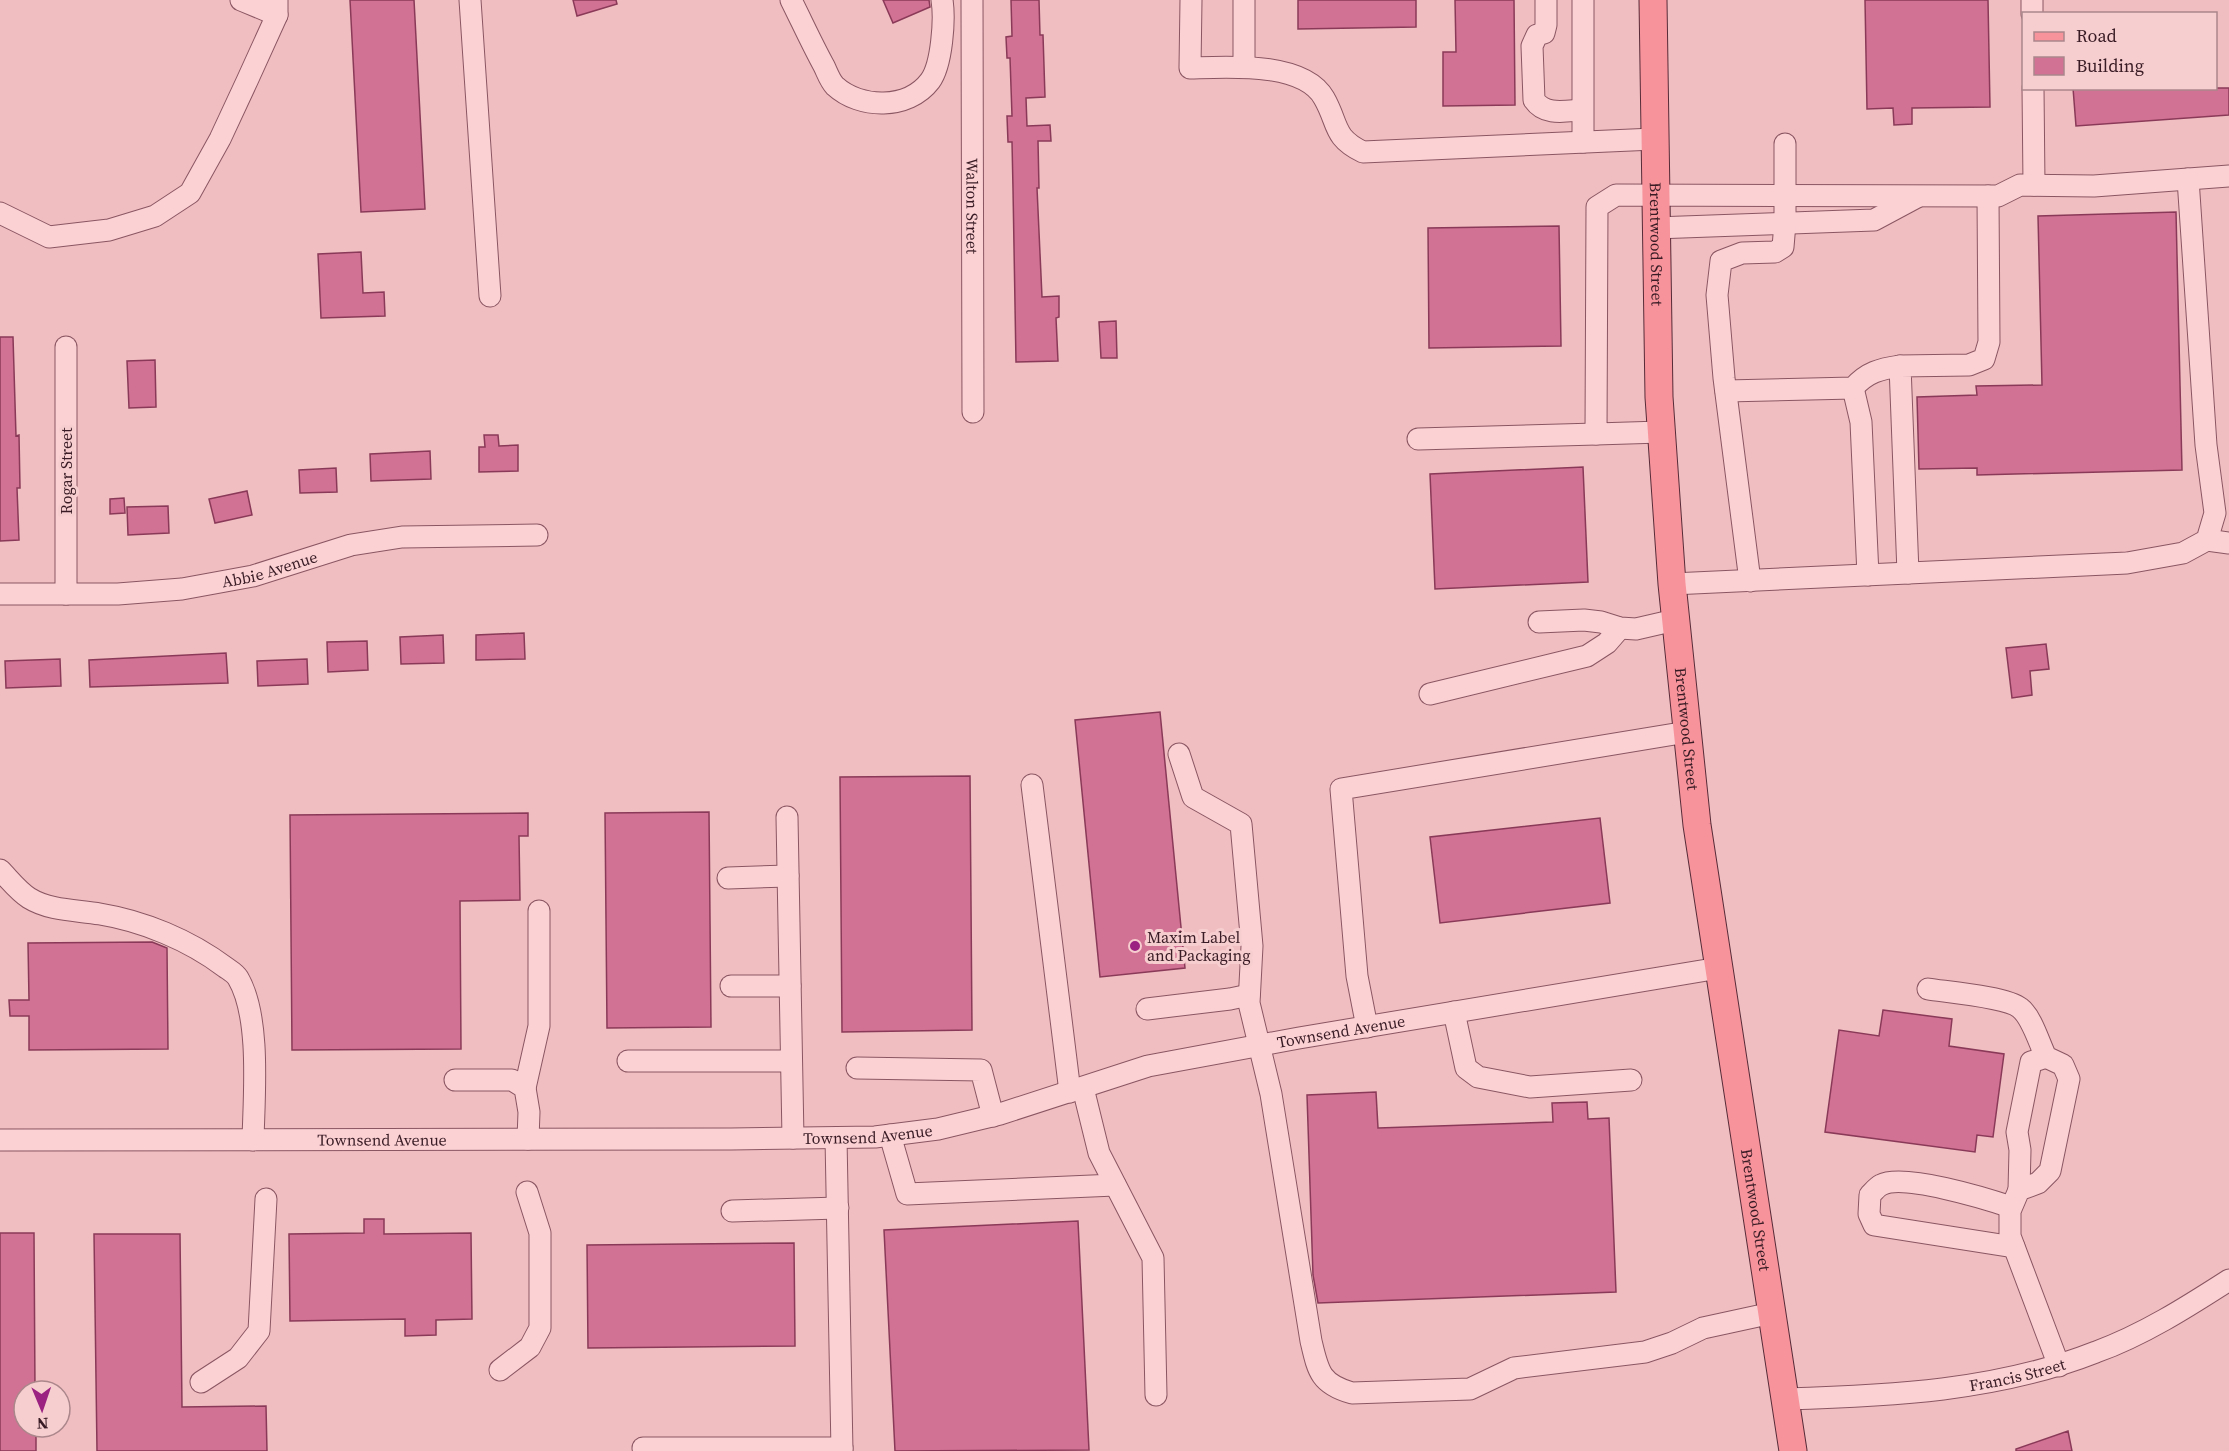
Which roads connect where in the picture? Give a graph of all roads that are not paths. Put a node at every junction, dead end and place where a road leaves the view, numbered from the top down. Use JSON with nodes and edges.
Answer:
{"nodes":[{"id":1,"x":241,"y":0,"type":"edge"},
{"id":2,"x":470,"y":0,"type":"edge"},
{"id":3,"x":791,"y":0,"type":"edge"},
{"id":4,"x":942,"y":0,"type":"edge"},
{"id":5,"x":972,"y":0,"type":"edge"},
{"id":6,"x":1191,"y":0,"type":"edge"},
{"id":7,"x":1244,"y":0,"type":"edge"},
{"id":8,"x":1546,"y":0,"type":"edge"},
{"id":9,"x":1583,"y":0,"type":"edge"},
{"id":10,"x":1653,"y":0,"type":"edge"},
{"id":11,"x":277,"y":7,"type":"edge"},
{"id":12,"x":1244,"y":67,"type":"junction"},
{"id":13,"x":2033,"y":90,"type":"edge"},
{"id":14,"x":1582,"y":110,"type":"junction"},
{"id":15,"x":1654,"y":139,"type":"junction"},
{"id":16,"x":1583,"y":142,"type":"junction"},
{"id":17,"x":1785,"y":144,"type":"dead end"},
{"id":18,"x":2229,"y":176,"type":"edge"},
{"id":19,"x":2188,"y":179,"type":"junction"},
{"id":20,"x":2034,"y":185,"type":"junction"},
{"id":21,"x":1655,"y":196,"type":"junction"},
{"id":22,"x":1785,"y":196,"type":"junction"},
{"id":23,"x":1918,"y":196,"type":"junction"},
{"id":24,"x":1988,"y":196,"type":"junction"},
{"id":25,"x":0,"y":213,"type":"edge"},
{"id":26,"x":1785,"y":223,"type":"junction"},
{"id":27,"x":1655,"y":228,"type":"junction"},
{"id":28,"x":490,"y":296,"type":"dead end"},
{"id":29,"x":66,"y":347,"type":"dead end"},
{"id":30,"x":1900,"y":366,"type":"junction"},
{"id":31,"x":1853,"y":388,"type":"junction"},
{"id":32,"x":1726,"y":391,"type":"junction"},
{"id":33,"x":973,"y":412,"type":"dead end"},
{"id":34,"x":1661,"y":432,"type":"junction"},
{"id":35,"x":1596,"y":434,"type":"junction"},
{"id":36,"x":1418,"y":439,"type":"dead end"},
{"id":37,"x":2221,"y":490,"type":"edge"},
{"id":38,"x":537,"y":535,"type":"dead end"},
{"id":39,"x":2207,"y":540,"type":"junction"},
{"id":40,"x":2229,"y":543,"type":"edge"},
{"id":41,"x":1908,"y":573,"type":"junction"},
{"id":42,"x":1868,"y":575,"type":"junction"},
{"id":43,"x":1750,"y":581,"type":"junction"},
{"id":44,"x":1672,"y":584,"type":"junction"},
{"id":45,"x":0,"y":594,"type":"edge"},
{"id":46,"x":66,"y":594,"type":"junction"},
{"id":47,"x":1675,"y":620,"type":"junction"},
{"id":48,"x":1539,"y":622,"type":"dead end"},
{"id":49,"x":1620,"y":628,"type":"junction"},
{"id":50,"x":1430,"y":694,"type":"dead end"},
{"id":51,"x":1687,"y":732,"type":"junction"},
{"id":52,"x":1179,"y":754,"type":"dead end"},
{"id":53,"x":1032,"y":785,"type":"dead end"},
{"id":54,"x":787,"y":817,"type":"dead end"},
{"id":55,"x":0,"y":870,"type":"edge"},
{"id":56,"x":788,"y":876,"type":"junction"},
{"id":57,"x":728,"y":878,"type":"dead end"},
{"id":58,"x":539,"y":911,"type":"dead end"},
{"id":59,"x":1719,"y":968,"type":"junction"},
{"id":60,"x":790,"y":986,"type":"junction"},
{"id":61,"x":731,"y":987,"type":"dead end"},
{"id":62,"x":1928,"y":989,"type":"dead end"},
{"id":63,"x":1249,"y":995,"type":"junction"},
{"id":64,"x":1147,"y":1008,"type":"dead end"},
{"id":65,"x":1454,"y":1012,"type":"junction"},
{"id":66,"x":1366,"y":1027,"type":"junction"},
{"id":67,"x":1260,"y":1046,"type":"junction"},
{"id":68,"x":2046,"y":1057,"type":"junction"},
{"id":69,"x":628,"y":1061,"type":"dead end"},
{"id":70,"x":791,"y":1061,"type":"junction"},
{"id":71,"x":857,"y":1068,"type":"dead end"},
{"id":72,"x":455,"y":1080,"type":"dead end"},
{"id":73,"x":1631,"y":1080,"type":"dead end"},
{"id":74,"x":525,"y":1088,"type":"junction"},
{"id":75,"x":1077,"y":1090,"type":"junction"},
{"id":76,"x":993,"y":1116,"type":"junction"},
{"id":77,"x":890,"y":1135,"type":"junction"},
{"id":78,"x":793,"y":1138,"type":"junction"},
{"id":79,"x":836,"y":1138,"type":"junction"},
{"id":80,"x":528,"y":1139,"type":"junction"},
{"id":81,"x":0,"y":1140,"type":"edge"},
{"id":82,"x":252,"y":1140,"type":"junction"},
{"id":83,"x":1115,"y":1185,"type":"junction"},
{"id":84,"x":527,"y":1192,"type":"dead end"},
{"id":85,"x":2015,"y":1198,"type":"junction"},
{"id":86,"x":266,"y":1199,"type":"dead end"},
{"id":87,"x":838,"y":1209,"type":"junction"},
{"id":88,"x":732,"y":1211,"type":"dead end"},
{"id":89,"x":2014,"y":1247,"type":"junction"},
{"id":90,"x":2229,"y":1280,"type":"edge"},
{"id":91,"x":1772,"y":1313,"type":"junction"},
{"id":92,"x":2059,"y":1366,"type":"junction"},
{"id":93,"x":500,"y":1370,"type":"dead end"},
{"id":94,"x":201,"y":1382,"type":"dead end"},
{"id":95,"x":1155,"y":1395,"type":"dead end"},
{"id":96,"x":1785,"y":1399,"type":"junction"},
{"id":97,"x":643,"y":1448,"type":"dead end"},
{"id":98,"x":842,"y":1449,"type":"edge"},
{"id":99,"x":1793,"y":1451,"type":"edge"}],
"edges":[{"from":1,"to":11,"type":"street"},
{"from":2,"to":28,"type":"street"},
{"from":3,"to":4,"type":"street"},
{"from":5,"to":33,"type":"street","name":"Walton Street"},
{"from":6,"to":12,"type":"street"},
{"from":7,"to":12,"type":"street"},
{"from":8,"to":14,"type":"street"},
{"from":9,"to":14,"type":"street"},
{"from":10,"to":15,"type":"main road","name":"Brentwood Street"},
{"from":11,"to":25,"type":"street"},
{"from":12,"to":16,"type":"street"},
{"from":13,"to":20,"type":"street"},
{"from":14,"to":16,"type":"street"},
{"from":15,"to":16,"type":"street"},
{"from":15,"to":21,"type":"main road","name":"Brentwood Street"},
{"from":17,"to":22,"type":"street"},
{"from":18,"to":19,"type":"street"},
{"from":19,"to":20,"type":"street"},
{"from":19,"to":37,"type":"street"},
{"from":20,"to":24,"type":"street"},
{"from":21,"to":22,"type":"street"},
{"from":21,"to":27,"type":"main road","name":"Brentwood Street"},
{"from":21,"to":35,"type":"street"},
{"from":22,"to":23,"type":"street"},
{"from":22,"to":26,"type":"street"},
{"from":23,"to":24,"type":"street"},
{"from":23,"to":26,"type":"street"},
{"from":24,"to":30,"type":"street"},
{"from":26,"to":27,"type":"street"},
{"from":26,"to":32,"type":"street"},
{"from":27,"to":34,"type":"main road","name":"Brentwood Street"},
{"from":29,"to":46,"type":"street","name":"Rogar Street"},
{"from":30,"to":31,"type":"street"},
{"from":30,"to":41,"type":"street"},
{"from":31,"to":32,"type":"street"},
{"from":31,"to":42,"type":"street"},
{"from":32,"to":43,"type":"street"},
{"from":34,"to":35,"type":"street"},
{"from":34,"to":44,"type":"main road","name":"Brentwood Street"},
{"from":35,"to":36,"type":"street"},
{"from":37,"to":39,"type":"street"},
{"from":38,"to":46,"type":"street","name":"Abbie Avenue"},
{"from":39,"to":40,"type":"street"},
{"from":39,"to":41,"type":"street"},
{"from":41,"to":42,"type":"street"},
{"from":42,"to":43,"type":"street"},
{"from":43,"to":44,"type":"street"},
{"from":44,"to":47,"type":"main road","name":"Brentwood Street"},
{"from":45,"to":46,"type":"street","name":"Abbie Avenue"},
{"from":47,"to":49,"type":"street"},
{"from":47,"to":51,"type":"main road","name":"Brentwood Street"},
{"from":48,"to":49,"type":"street"},
{"from":49,"to":50,"type":"street"},
{"from":51,"to":59,"type":"main road","name":"Brentwood Street"},
{"from":51,"to":66,"type":"street"},
{"from":52,"to":63,"type":"street"},
{"from":53,"to":75,"type":"street"},
{"from":54,"to":56,"type":"street"},
{"from":55,"to":82,"type":"street"},
{"from":56,"to":57,"type":"street"},
{"from":56,"to":60,"type":"street"},
{"from":58,"to":74,"type":"street"},
{"from":59,"to":65,"type":"street","name":"Townsend Avenue"},
{"from":59,"to":91,"type":"main road","name":"Brentwood Street"},
{"from":60,"to":61,"type":"street"},
{"from":60,"to":70,"type":"street"},
{"from":62,"to":68,"type":"street"},
{"from":63,"to":64,"type":"street"},
{"from":63,"to":67,"type":"street"},
{"from":65,"to":66,"type":"street","name":"Townsend Avenue"},
{"from":65,"to":73,"type":"street"},
{"from":66,"to":67,"type":"street","name":"Townsend Avenue"},
{"from":67,"to":75,"type":"street","name":"Townsend Avenue"},
{"from":67,"to":91,"type":"street"},
{"from":68,"to":85,"type":"street"},
{"from":68,"to":85,"type":"street"},
{"from":69,"to":70,"type":"street"},
{"from":70,"to":78,"type":"street"},
{"from":71,"to":76,"type":"street"},
{"from":72,"to":74,"type":"street"},
{"from":74,"to":80,"type":"street"},
{"from":75,"to":76,"type":"street","name":"Townsend Avenue"},
{"from":75,"to":83,"type":"street"},
{"from":76,"to":77,"type":"street","name":"Townsend Avenue"},
{"from":77,"to":79,"type":"street","name":"Townsend Avenue"},
{"from":77,"to":83,"type":"street"},
{"from":78,"to":79,"type":"street","name":"Townsend Avenue"},
{"from":78,"to":80,"type":"street","name":"Townsend Avenue"},
{"from":79,"to":87,"type":"street"},
{"from":80,"to":82,"type":"street","name":"Townsend Avenue"},
{"from":81,"to":82,"type":"street","name":"Townsend Avenue"},
{"from":83,"to":95,"type":"street"},
{"from":84,"to":93,"type":"street"},
{"from":85,"to":89,"type":"street"},
{"from":85,"to":89,"type":"street"},
{"from":86,"to":94,"type":"street"},
{"from":87,"to":88,"type":"street"},
{"from":87,"to":98,"type":"street"},
{"from":89,"to":92,"type":"street"},
{"from":90,"to":92,"type":"street","name":"Francis Street"},
{"from":91,"to":96,"type":"main road","name":"Brentwood Street"},
{"from":92,"to":96,"type":"street","name":"Francis Street"},
{"from":96,"to":99,"type":"main road","name":"Brentwood Street"},
{"from":97,"to":98,"type":"street"}]}
